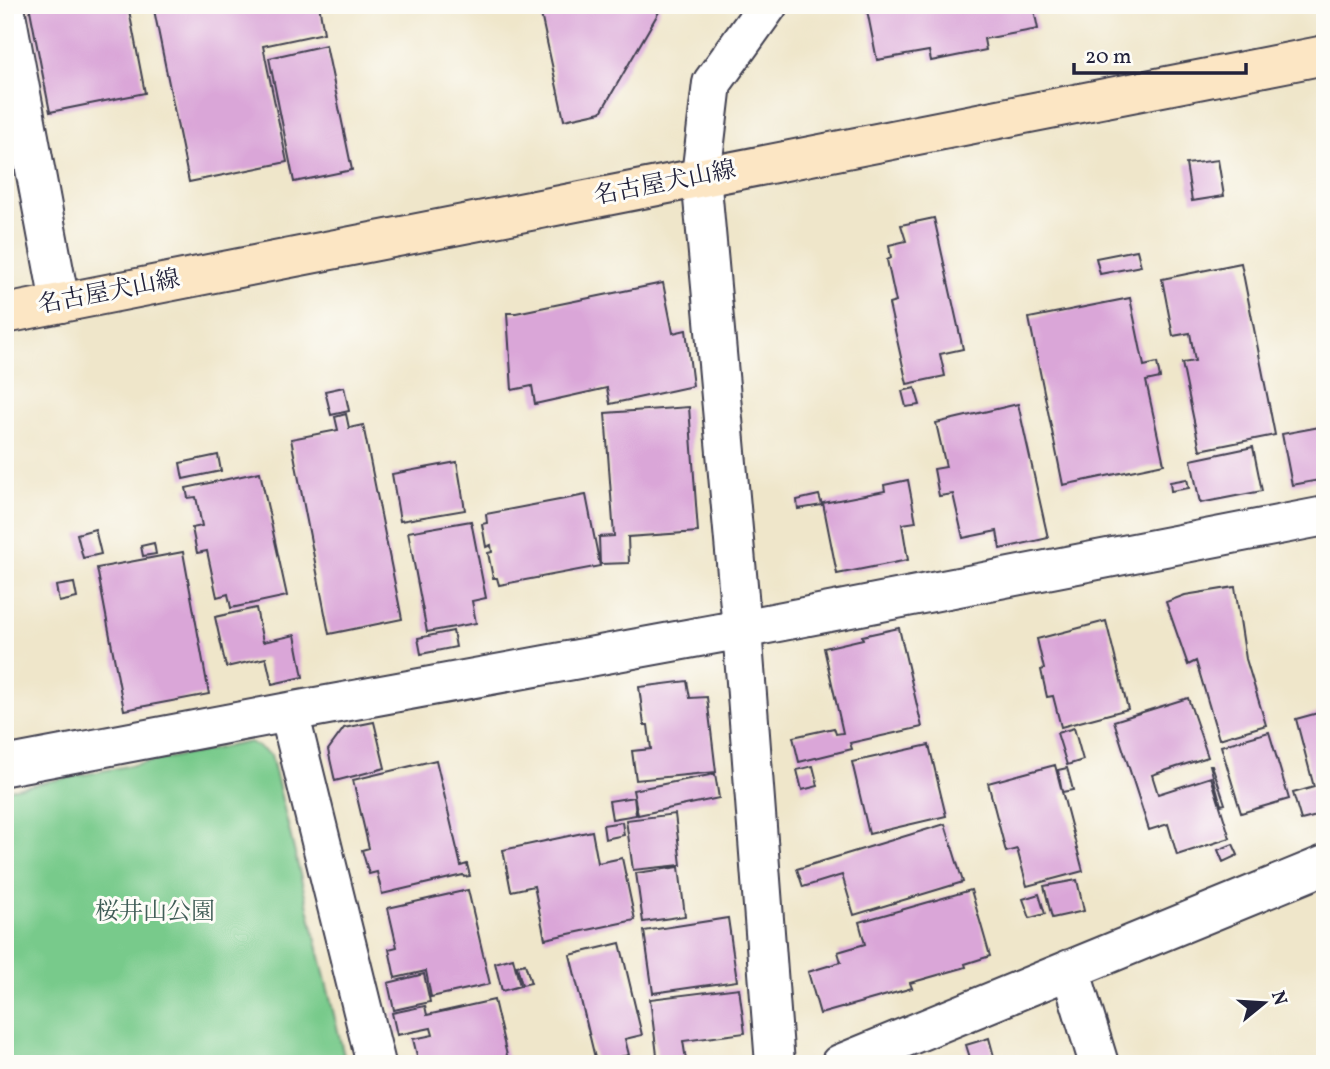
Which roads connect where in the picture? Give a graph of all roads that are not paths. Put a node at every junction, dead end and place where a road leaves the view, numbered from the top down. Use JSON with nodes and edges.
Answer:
{"nodes":[{"id":1,"x":768,"y":5,"type":"edge"},
{"id":2,"x":5,"y":8,"type":"edge"},
{"id":3,"x":1325,"y":55,"type":"edge"},
{"id":4,"x":701,"y":176,"type":"junction"},
{"id":5,"x":60,"y":303,"type":"junction"},
{"id":6,"x":5,"y":314,"type":"edge"},
{"id":7,"x":1325,"y":516,"type":"edge"},
{"id":8,"x":742,"y":629,"type":"junction"},
{"id":9,"x":289,"y":712,"type":"junction"},
{"id":10,"x":5,"y":766,"type":"edge"},
{"id":11,"x":1325,"y":864,"type":"edge"},
{"id":12,"x":1070,"y":970,"type":"junction"},
{"id":13,"x":376,"y":1064,"type":"edge"},
{"id":14,"x":775,"y":1064,"type":"edge"},
{"id":15,"x":840,"y":1064,"type":"edge"},
{"id":16,"x":1099,"y":1064,"type":"edge"}],
"edges":[{"from":1,"to":4,"type":"street"},
{"from":2,"to":5,"type":"street"},
{"from":3,"to":4,"type":"main road","name":"名古屋犬山線"},
{"from":4,"to":5,"type":"main road","name":"名古屋犬山線"},
{"from":4,"to":8,"type":"street"},
{"from":5,"to":6,"type":"main road","name":"名古屋犬山線"},
{"from":7,"to":8,"type":"street"},
{"from":8,"to":9,"type":"street"},
{"from":8,"to":14,"type":"street"},
{"from":9,"to":10,"type":"street"},
{"from":9,"to":13,"type":"street"},
{"from":11,"to":12,"type":"street"},
{"from":12,"to":15,"type":"street"},
{"from":12,"to":16,"type":"street"}]}
